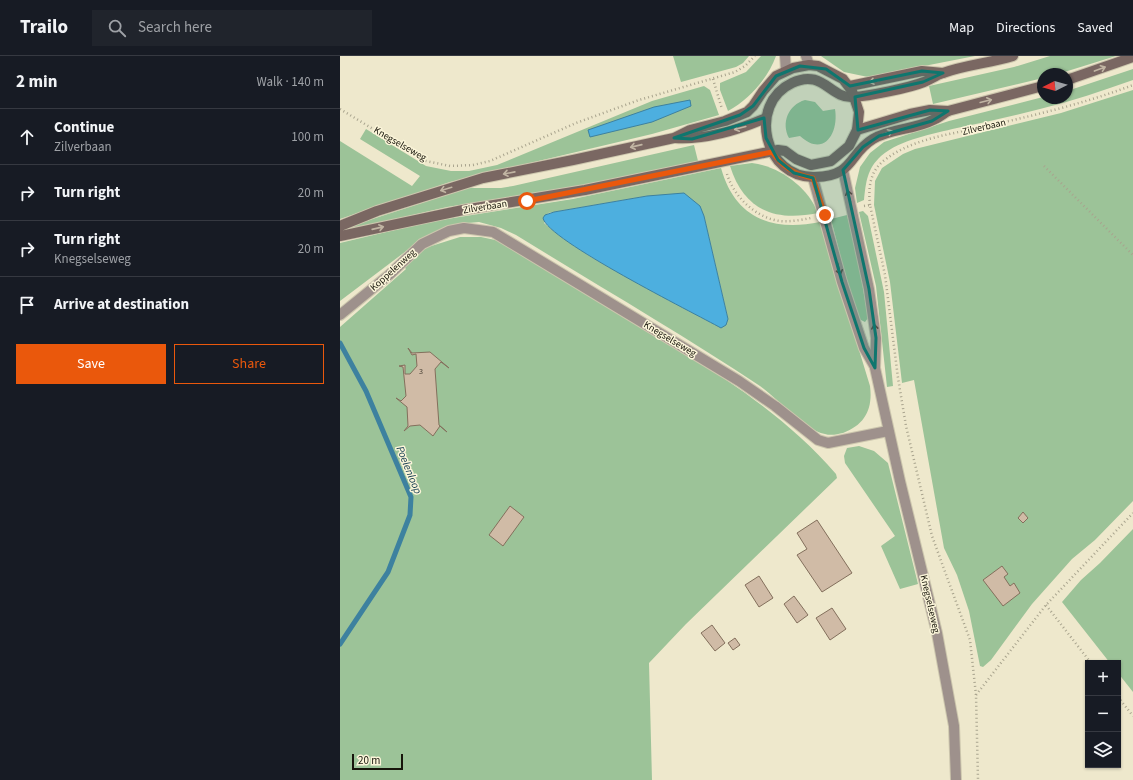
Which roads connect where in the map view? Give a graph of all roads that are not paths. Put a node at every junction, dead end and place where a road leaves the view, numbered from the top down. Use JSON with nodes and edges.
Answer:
{"nodes":[{"id":1,"x":785,"y":56,"type":"edge"},
{"id":2,"x":1013,"y":56,"type":"edge"},
{"id":3,"x":1133,"y":57,"type":"edge"},
{"id":4,"x":808,"y":61,"type":"edge"},
{"id":5,"x":786,"y":70,"type":"junction"},
{"id":6,"x":943,"y":73,"type":"junction"},
{"id":7,"x":1073,"y":78,"type":"edge"},
{"id":8,"x":787,"y":85,"type":"junction"},
{"id":9,"x":850,"y":86,"type":"junction"},
{"id":10,"x":1037,"y":88,"type":"edge"},
{"id":11,"x":855,"y":97,"type":"junction"},
{"id":12,"x":948,"y":111,"type":"junction"},
{"id":13,"x":766,"y":118,"type":"junction"},
{"id":14,"x":857,"y":130,"type":"junction"},
{"id":15,"x":674,"y":138,"type":"junction"},
{"id":16,"x":772,"y":152,"type":"junction"},
{"id":17,"x":839,"y":156,"type":"junction"},
{"id":18,"x":843,"y":170,"type":"junction"},
{"id":19,"x":813,"y":178,"type":"junction"},
{"id":20,"x":340,"y":226,"type":"edge"},
{"id":21,"x":449,"y":231,"type":"joint"},
{"id":22,"x":340,"y":236,"type":"edge"},
{"id":23,"x":340,"y":315,"type":"edge"},
{"id":24,"x":875,"y":368,"type":"junction"},
{"id":25,"x":888,"y":430,"type":"junction"},
{"id":26,"x":956,"y":780,"type":"edge"}],
"edges":[{"from":1,"to":5,"type":"street"},
{"from":2,"to":6,"type":"main road"},
{"from":7,"to":3,"type":"main road","one_way":true},
{"from":4,"to":5,"type":"main road"},
{"from":4,"to":9,"type":"main road"},
{"from":5,"to":8,"type":"main road"},
{"from":5,"to":15,"type":"main road"},
{"from":6,"to":9,"type":"main road","one_way":true},
{"from":6,"to":11,"type":"main road"},
{"from":8,"to":11,"type":"main road"},
{"from":8,"to":13,"type":"main road"},
{"from":9,"to":11,"type":"main road"},
{"from":12,"to":10,"type":"main road","one_way":true},
{"from":11,"to":14,"type":"main road"},
{"from":12,"to":14,"type":"main road"},
{"from":18,"to":12,"type":"main road","one_way":true},
{"from":13,"to":15,"type":"main road","one_way":true},
{"from":13,"to":16,"type":"main road"},
{"from":14,"to":17,"type":"main road"},
{"from":15,"to":20,"type":"main road","one_way":true},
{"from":16,"to":17,"type":"main road"},
{"from":16,"to":19,"type":"main road"},
{"from":22,"to":16,"type":"main road","name":"Zilverbaan","one_way":true},
{"from":17,"to":18,"type":"main road"},
{"from":18,"to":19,"type":"main road"},
{"from":24,"to":18,"type":"street","name":"Knegselseweg","one_way":true},
{"from":19,"to":24,"type":"street","name":"Knegselseweg","one_way":true},
{"from":21,"to":23,"type":"street","name":"Koppelenweg"},
{"from":21,"to":25,"type":"street","name":"Knegselseweg"},
{"from":24,"to":25,"type":"street","name":"Knegselseweg"},
{"from":25,"to":26,"type":"street","name":"Knegselseweg"}]}
